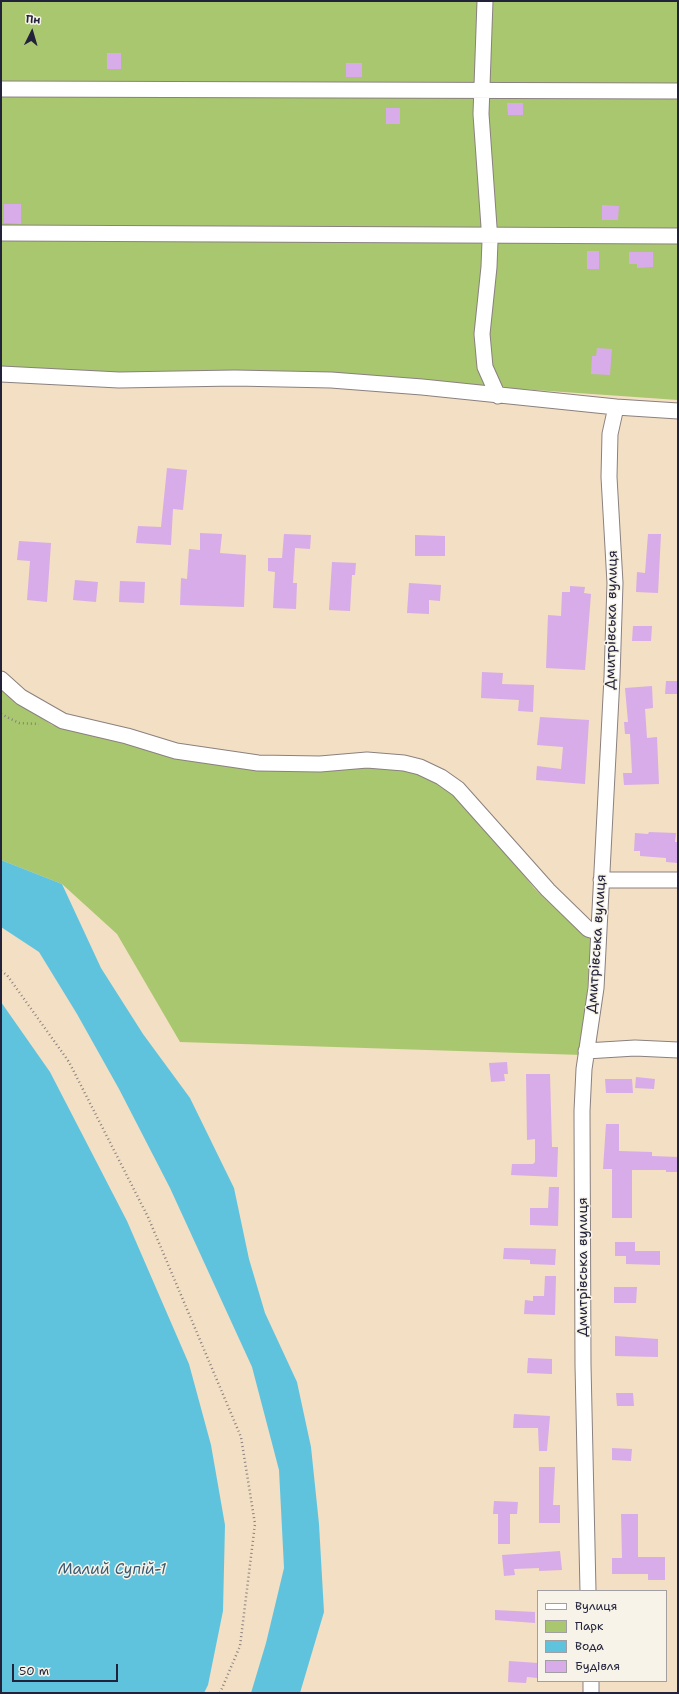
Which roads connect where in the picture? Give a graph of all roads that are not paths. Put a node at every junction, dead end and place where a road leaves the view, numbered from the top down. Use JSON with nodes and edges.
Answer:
{"nodes":[{"id":1,"x":485,"y":1,"type":"edge"},
{"id":2,"x":1,"y":89,"type":"edge"},
{"id":3,"x":482,"y":90,"type":"junction"},
{"id":4,"x":678,"y":91,"type":"edge"},
{"id":5,"x":1,"y":233,"type":"edge"},
{"id":6,"x":490,"y":235,"type":"junction"},
{"id":7,"x":678,"y":236,"type":"edge"},
{"id":8,"x":1,"y":374,"type":"edge"},
{"id":9,"x":498,"y":396,"type":"junction"},
{"id":10,"x":616,"y":407,"type":"junction"},
{"id":11,"x":678,"y":411,"type":"edge"},
{"id":12,"x":1,"y":679,"type":"edge"},
{"id":13,"x":601,"y":880,"type":"junction"},
{"id":14,"x":678,"y":880,"type":"edge"},
{"id":15,"x":598,"y":932,"type":"junction"},
{"id":16,"x":678,"y":1050,"type":"edge"},
{"id":17,"x":586,"y":1051,"type":"junction"},
{"id":18,"x":588,"y":1590,"type":"edge"},
{"id":19,"x":591,"y":1682,"type":"edge"},
{"id":20,"x":591,"y":1693,"type":"edge"}],
"edges":[{"from":1,"to":3,"type":"street"},
{"from":2,"to":3,"type":"street"},
{"from":3,"to":4,"type":"street"},
{"from":3,"to":6,"type":"street"},
{"from":5,"to":6,"type":"street"},
{"from":6,"to":7,"type":"street"},
{"from":6,"to":9,"type":"street"},
{"from":8,"to":9,"type":"street"},
{"from":9,"to":10,"type":"street"},
{"from":10,"to":11,"type":"street"},
{"from":10,"to":13,"type":"street","name":"Дмитрівська вулиця"},
{"from":12,"to":15,"type":"street"},
{"from":13,"to":14,"type":"street"},
{"from":13,"to":15,"type":"street","name":"Дмитрівська вулиця"},
{"from":15,"to":17,"type":"street","name":"Дмитрівська вулиця"},
{"from":16,"to":17,"type":"street"},
{"from":17,"to":18,"type":"street","name":"Дмитрівська вулиця"},
{"from":19,"to":20,"type":"street"}]}
